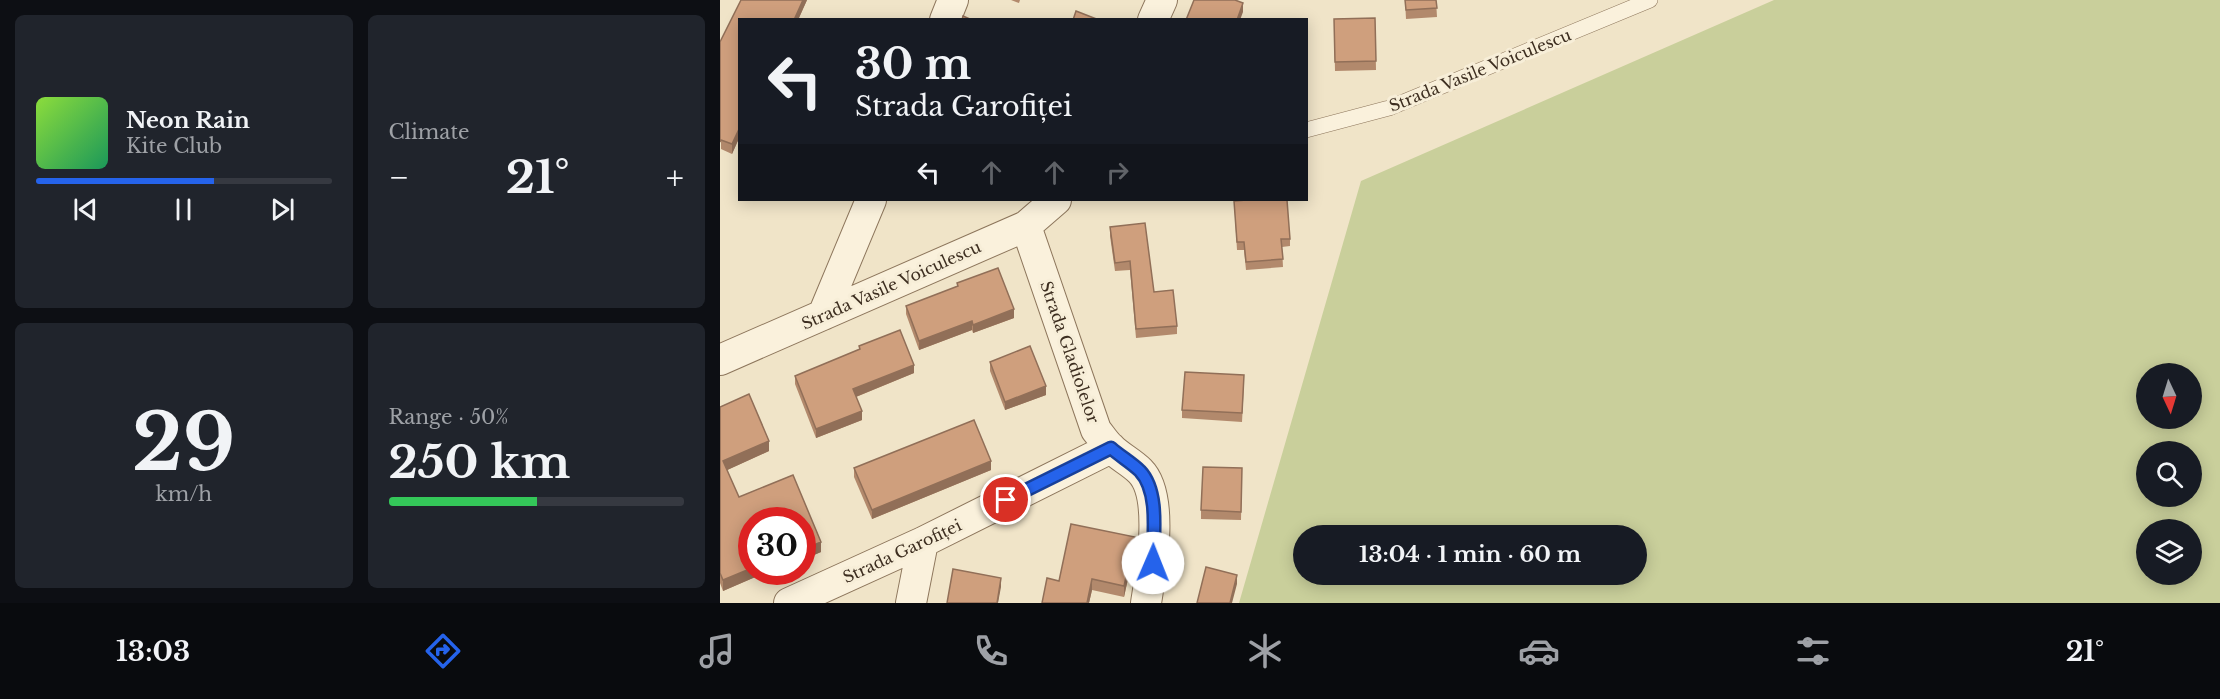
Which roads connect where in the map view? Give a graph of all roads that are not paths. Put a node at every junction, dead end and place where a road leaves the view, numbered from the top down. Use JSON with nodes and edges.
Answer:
{"nodes":[{"id":1,"x":953,"y":0,"type":"edge"},
{"id":2,"x":1162,"y":0,"type":"edge"},
{"id":3,"x":1650,"y":0,"type":"edge"},
{"id":4,"x":946,"y":18,"type":"edge"},
{"id":5,"x":1154,"y":18,"type":"edge"},
{"id":6,"x":1308,"y":129,"type":"edge"},
{"id":7,"x":871,"y":201,"type":"edge"},
{"id":8,"x":1055,"y":201,"type":"edge"},
{"id":9,"x":1026,"y":226,"type":"junction"},
{"id":10,"x":823,"y":315,"type":"junction"},
{"id":11,"x":720,"y":360,"type":"edge"},
{"id":12,"x":1111,"y":448,"type":"junction"},
{"id":13,"x":923,"y":542,"type":"junction"},
{"id":14,"x":789,"y":603,"type":"edge"},
{"id":15,"x":911,"y":603,"type":"edge"},
{"id":16,"x":1146,"y":603,"type":"edge"}],
"edges":[{"from":1,"to":4,"type":"street"},
{"from":2,"to":5,"type":"street"},
{"from":3,"to":6,"type":"lane","name":"Strada Vasile Voiculescu"},
{"from":7,"to":10,"type":"street"},
{"from":8,"to":9,"type":"street","name":"Strada Vasile Voiculescu"},
{"from":9,"to":10,"type":"street","name":"Strada Vasile Voiculescu"},
{"from":9,"to":12,"type":"street","name":"Strada Gladiolelor"},
{"from":10,"to":11,"type":"street","name":"Strada Vasile Voiculescu"},
{"from":12,"to":13,"type":"street","name":"Strada Garofiței"},
{"from":12,"to":16,"type":"street","name":"Strada Gladiolelor"},
{"from":13,"to":14,"type":"street","name":"Strada Garofiței"},
{"from":13,"to":15,"type":"street"}]}
